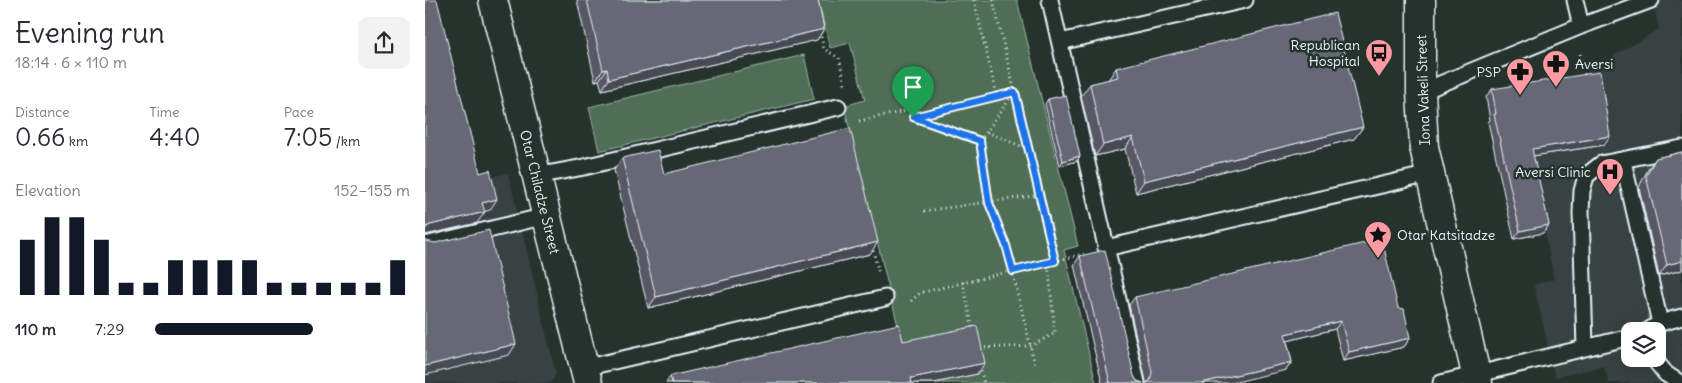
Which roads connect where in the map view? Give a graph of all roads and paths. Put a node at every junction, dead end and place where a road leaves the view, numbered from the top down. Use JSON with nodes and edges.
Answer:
{"nodes":[{"id":1,"x":493,"y":0,"type":"edge"},
{"id":2,"x":974,"y":0,"type":"edge"},
{"id":3,"x":993,"y":0,"type":"edge"},
{"id":4,"x":1050,"y":0,"type":"edge"},
{"id":5,"x":1245,"y":0,"type":"edge"},
{"id":6,"x":1421,"y":0,"type":"edge"},
{"id":7,"x":1575,"y":0,"type":"edge"},
{"id":8,"x":1651,"y":0,"type":"edge"},
{"id":9,"x":818,"y":25,"type":"edge"},
{"id":10,"x":1578,"y":27,"type":"junction"},
{"id":11,"x":1060,"y":42,"type":"junction"},
{"id":12,"x":1587,"y":87,"type":"edge"},
{"id":13,"x":1015,"y":92,"type":"junction"},
{"id":14,"x":1421,"y":92,"type":"junction"},
{"id":15,"x":997,"y":96,"type":"junction"},
{"id":16,"x":838,"y":107,"type":"junction"},
{"id":17,"x":913,"y":117,"type":"junction"},
{"id":18,"x":987,"y":132,"type":"junction"},
{"id":19,"x":980,"y":141,"type":"junction"},
{"id":20,"x":1682,"y":148,"type":"edge"},
{"id":21,"x":1029,"y":149,"type":"junction"},
{"id":22,"x":1623,"y":160,"type":"junction"},
{"id":23,"x":1430,"y":174,"type":"junction"},
{"id":24,"x":536,"y":176,"type":"junction"},
{"id":25,"x":1039,"y":195,"type":"junction"},
{"id":26,"x":989,"y":203,"type":"junction"},
{"id":27,"x":924,"y":211,"type":"dead end"},
{"id":28,"x":546,"y":216,"type":"junction"},
{"id":29,"x":871,"y":240,"type":"edge"},
{"id":30,"x":425,"y":245,"type":"edge"},
{"id":31,"x":1106,"y":248,"type":"junction"},
{"id":32,"x":1055,"y":261,"type":"junction"},
{"id":33,"x":1048,"y":262,"type":"junction"},
{"id":34,"x":1013,"y":271,"type":"junction"},
{"id":35,"x":963,"y":282,"type":"junction"},
{"id":36,"x":885,"y":298,"type":"joint"},
{"id":37,"x":910,"y":301,"type":"dead end"},
{"id":38,"x":1682,"y":317,"type":"edge"},
{"id":39,"x":1653,"y":322,"type":"edge"},
{"id":40,"x":1666,"y":323,"type":"edge"},
{"id":41,"x":975,"y":339,"type":"edge"},
{"id":42,"x":1621,"y":339,"type":"edge"},
{"id":43,"x":1031,"y":346,"type":"junction"},
{"id":44,"x":1585,"y":347,"type":"junction"},
{"id":45,"x":977,"y":349,"type":"edge"},
{"id":46,"x":979,"y":357,"type":"edge"},
{"id":47,"x":1035,"y":365,"type":"dead end"},
{"id":48,"x":1660,"y":367,"type":"edge"},
{"id":49,"x":586,"y":375,"type":"edge"},
{"id":50,"x":1477,"y":379,"type":"edge"},
{"id":51,"x":984,"y":383,"type":"edge"},
{"id":52,"x":1137,"y":383,"type":"edge"},
{"id":53,"x":1441,"y":383,"type":"edge"},
{"id":54,"x":1680,"y":383,"type":"edge"}],
"edges":[{"from":1,"to":24,"type":"main road","name":"Otar Chiladze Street"},
{"from":2,"to":15,"type":"path"},
{"from":3,"to":13,"type":"path"},
{"from":4,"to":11,"type":"lane"},
{"from":5,"to":11,"type":"lane"},
{"from":6,"to":14,"type":"main road","name":"Iona Vakeli Street"},
{"from":7,"to":10,"type":"lane"},
{"from":8,"to":10,"type":"lane"},
{"from":9,"to":16,"type":"path"},
{"from":10,"to":12,"type":"path"},
{"from":10,"to":14,"type":"lane"},
{"from":11,"to":31,"type":"lane"},
{"from":13,"to":15,"type":"path"},
{"from":13,"to":18,"type":"path"},
{"from":13,"to":21,"type":"path"},
{"from":14,"to":23,"type":"main road","name":"Iona Vakeli Street"},
{"from":15,"to":17,"type":"path"},
{"from":16,"to":17,"type":"path"},
{"from":16,"to":24,"type":"lane"},
{"from":17,"to":19,"type":"path"},
{"from":18,"to":19,"type":"path"},
{"from":18,"to":21,"type":"path"},
{"from":19,"to":26,"type":"path"},
{"from":20,"to":22,"type":"lane"},
{"from":21,"to":25,"type":"path"},
{"from":22,"to":39,"type":"lane"},
{"from":22,"to":44,"type":"lane"},
{"from":23,"to":31,"type":"lane"},
{"from":23,"to":50,"type":"main road","name":"Iona Vakeli Street"},
{"from":24,"to":28,"type":"main road","name":"Otar Chiladze Street"},
{"from":25,"to":26,"type":"path"},
{"from":25,"to":32,"type":"path"},
{"from":26,"to":27,"type":"path"},
{"from":26,"to":34,"type":"path"},
{"from":28,"to":30,"type":"lane"},
{"from":28,"to":49,"type":"main road","name":"Otar Chiladze Street"},
{"from":29,"to":36,"type":"path"},
{"from":31,"to":32,"type":"path"},
{"from":31,"to":52,"type":"lane"},
{"from":32,"to":33,"type":"path"},
{"from":33,"to":34,"type":"path"},
{"from":33,"to":43,"type":"path"},
{"from":34,"to":35,"type":"path"},
{"from":34,"to":43,"type":"path"},
{"from":35,"to":37,"type":"path"},
{"from":35,"to":41,"type":"path"},
{"from":36,"to":49,"type":"lane"},
{"from":38,"to":40,"type":"lane"},
{"from":42,"to":44,"type":"lane"},
{"from":43,"to":45,"type":"path"},
{"from":43,"to":47,"type":"path"},
{"from":44,"to":50,"type":"lane"},
{"from":46,"to":51,"type":"path"},
{"from":48,"to":54,"type":"lane"},
{"from":50,"to":53,"type":"lane"}]}
